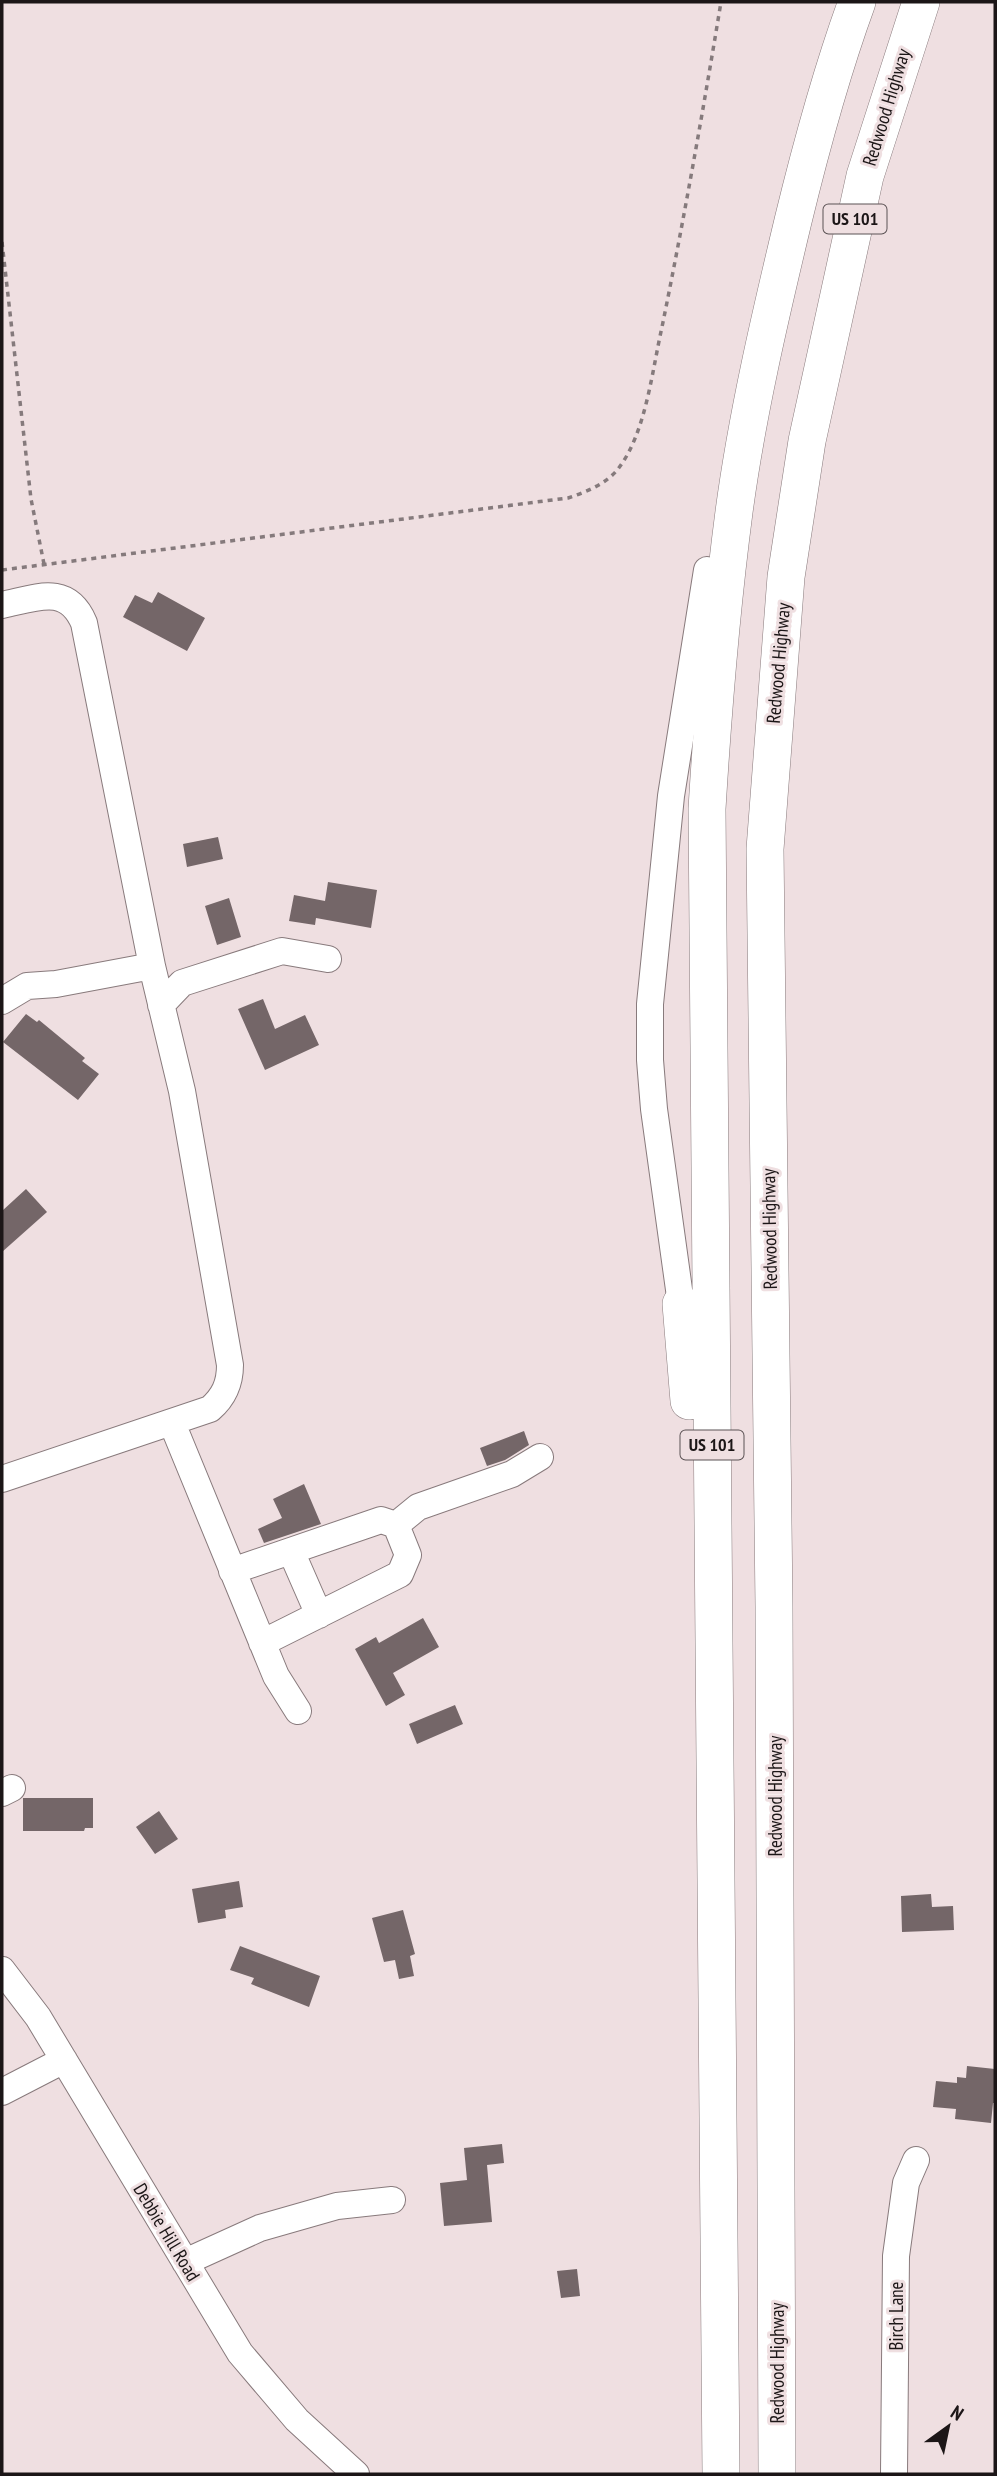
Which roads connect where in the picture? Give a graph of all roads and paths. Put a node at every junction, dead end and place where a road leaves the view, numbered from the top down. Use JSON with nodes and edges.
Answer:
{"nodes":[{"id":1,"x":721,"y":2,"type":"edge"},
{"id":2,"x":857,"y":2,"type":"edge"},
{"id":3,"x":921,"y":2,"type":"edge"},
{"id":4,"x":2,"y":242,"type":"edge"},
{"id":5,"x":750,"y":418,"type":"junction"},
{"id":6,"x":44,"y":564,"type":"junction"},
{"id":7,"x":2,"y":570,"type":"edge"},
{"id":8,"x":707,"y":570,"type":"joint"},
{"id":9,"x":2,"y":606,"type":"edge"},
{"id":10,"x":328,"y":959,"type":"dead end"},
{"id":11,"x":152,"y":966,"type":"junction"},
{"id":12,"x":2,"y":1001,"type":"edge"},
{"id":13,"x":161,"y":1004,"type":"junction"},
{"id":14,"x":681,"y":1304,"type":"joint"},
{"id":15,"x":172,"y":1423,"type":"junction"},
{"id":16,"x":540,"y":1457,"type":"dead end"},
{"id":17,"x":2,"y":1479,"type":"edge"},
{"id":18,"x":396,"y":1525,"type":"junction"},
{"id":19,"x":291,"y":1551,"type":"junction"},
{"id":20,"x":232,"y":1571,"type":"junction"},
{"id":21,"x":318,"y":1615,"type":"junction"},
{"id":22,"x":262,"y":1643,"type":"junction"},
{"id":23,"x":298,"y":1711,"type":"dead end"},
{"id":24,"x":715,"y":1755,"type":"junction"},
{"id":25,"x":2,"y":1970,"type":"edge"},
{"id":26,"x":64,"y":2060,"type":"junction"},
{"id":27,"x":2,"y":2092,"type":"edge"},
{"id":28,"x":916,"y":2160,"type":"dead end"},
{"id":29,"x":392,"y":2200,"type":"dead end"},
{"id":30,"x":185,"y":2262,"type":"junction"},
{"id":31,"x":356,"y":2474,"type":"edge"},
{"id":32,"x":721,"y":2474,"type":"edge"},
{"id":33,"x":777,"y":2474,"type":"edge"},
{"id":34,"x":894,"y":2474,"type":"edge"}],
"edges":[{"from":1,"to":6,"type":"path"},
{"from":2,"to":5,"type":"highway","number":"US 101"},
{"from":3,"to":33,"type":"highway","name":"Redwood Highway","number":"US 101"},
{"from":4,"to":6,"type":"path"},
{"from":5,"to":8,"type":"highway"},
{"from":5,"to":24,"type":"highway","number":"US 101"},
{"from":6,"to":7,"type":"path"},
{"from":8,"to":14,"type":"street"},
{"from":9,"to":11,"type":"street"},
{"from":10,"to":13,"type":"street"},
{"from":11,"to":12,"type":"street"},
{"from":11,"to":13,"type":"street"},
{"from":13,"to":15,"type":"street"},
{"from":14,"to":24,"type":"highway"},
{"from":15,"to":17,"type":"street"},
{"from":15,"to":20,"type":"street"},
{"from":16,"to":18,"type":"street"},
{"from":18,"to":19,"type":"street"},
{"from":18,"to":21,"type":"street"},
{"from":19,"to":20,"type":"street"},
{"from":19,"to":21,"type":"street"},
{"from":20,"to":22,"type":"street"},
{"from":21,"to":22,"type":"street"},
{"from":22,"to":23,"type":"street"},
{"from":24,"to":32,"type":"highway","number":"US 101"},
{"from":25,"to":26,"type":"street","name":"Debbie Hill Road"},
{"from":26,"to":27,"type":"street"},
{"from":26,"to":30,"type":"street","name":"Debbie Hill Road"},
{"from":28,"to":34,"type":"street","name":"Birch Lane"},
{"from":29,"to":30,"type":"street"},
{"from":30,"to":31,"type":"street","name":"Debbie Hill Road"}]}
